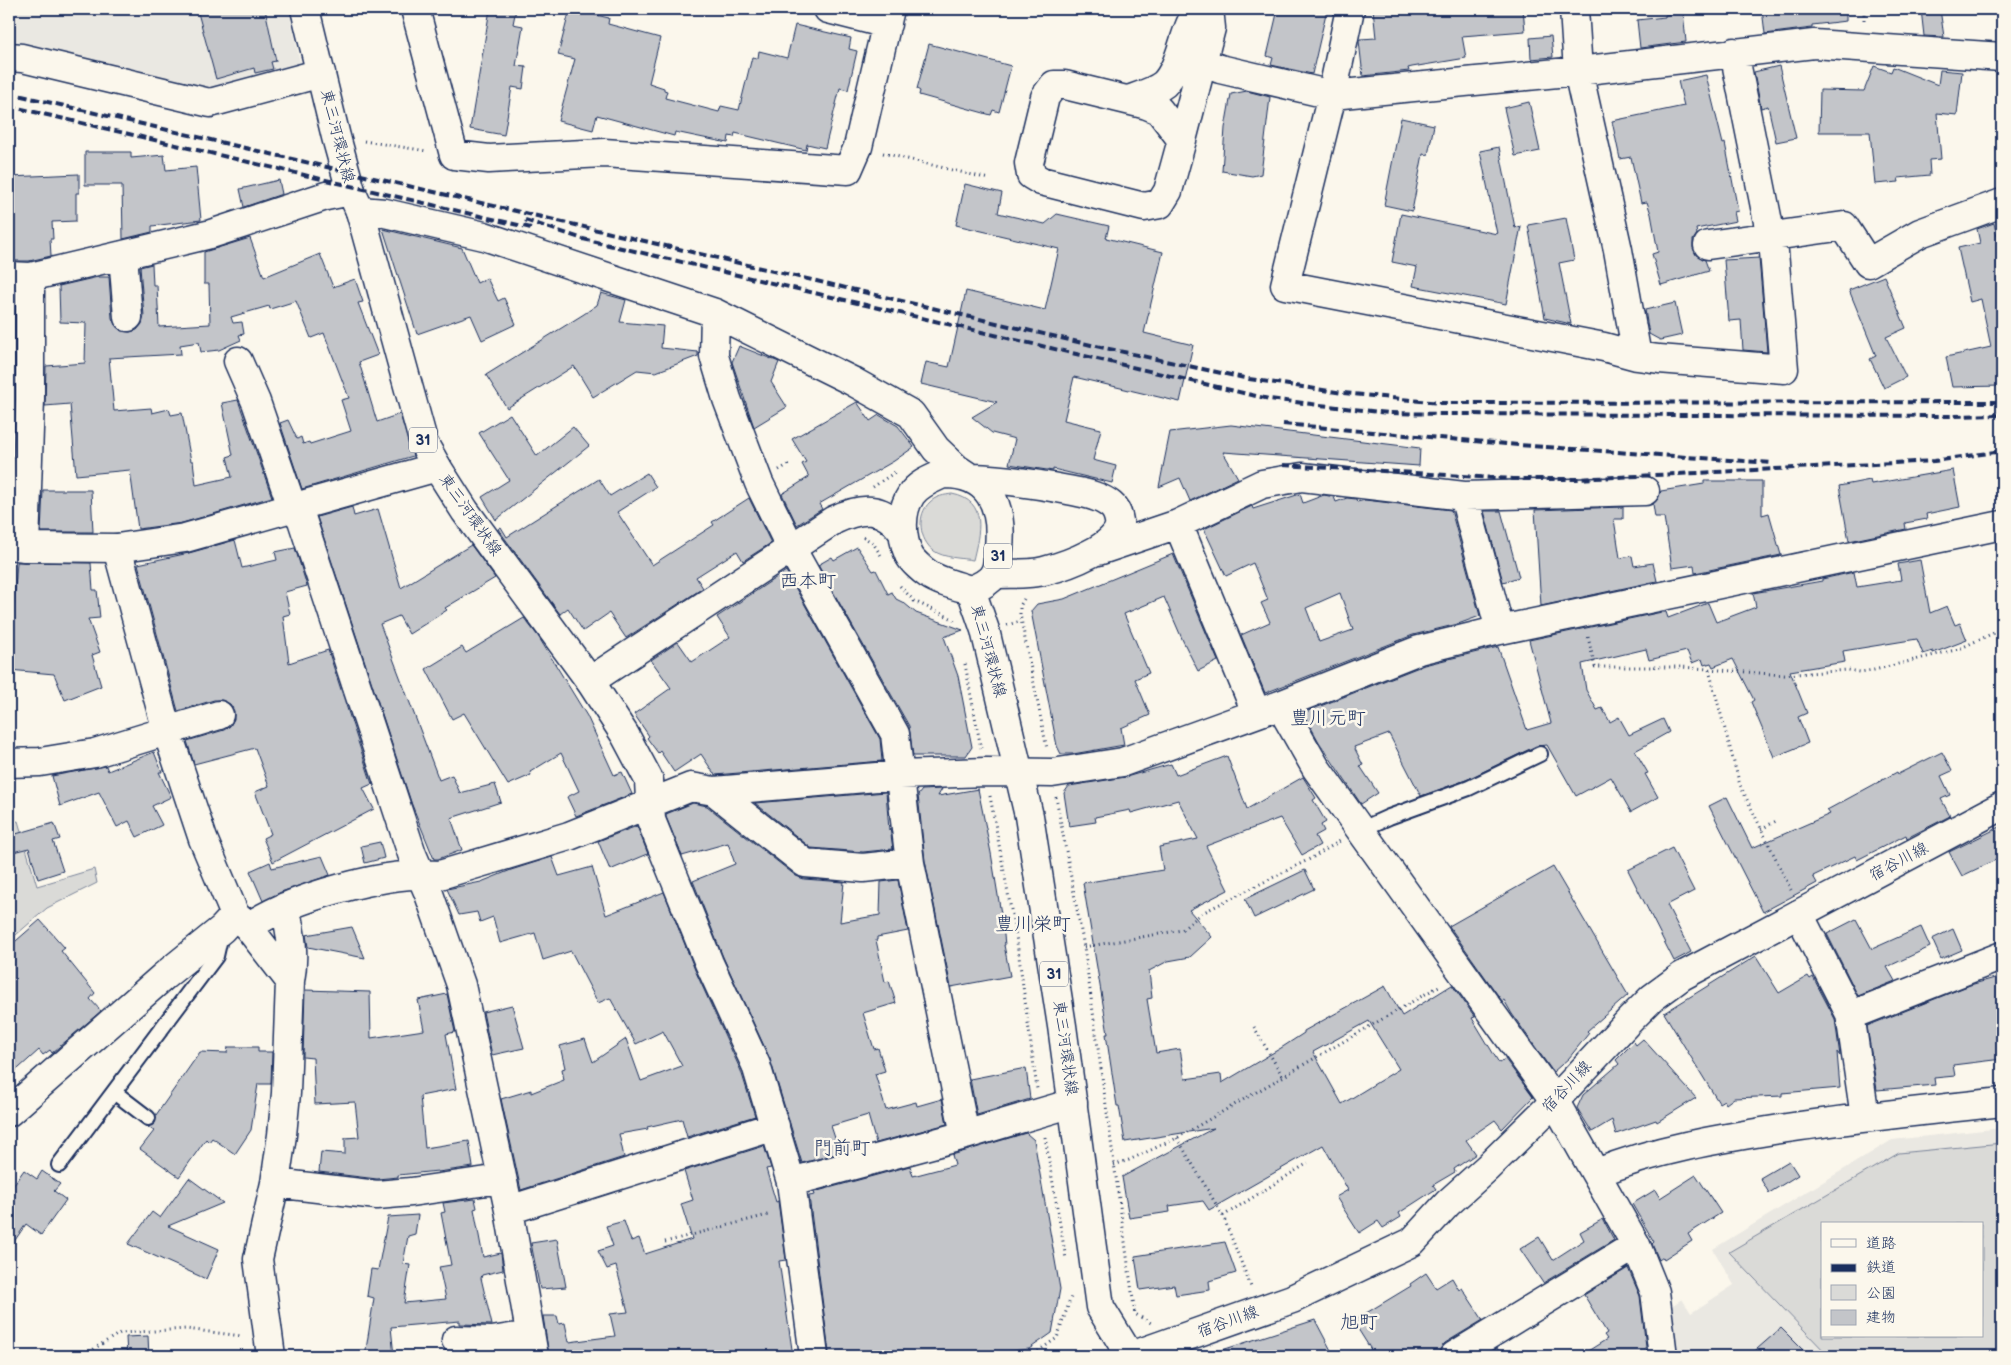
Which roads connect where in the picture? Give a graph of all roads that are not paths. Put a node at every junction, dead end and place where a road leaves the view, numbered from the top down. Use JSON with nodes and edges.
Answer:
{"nodes":[{"id":1,"x":305,"y":9,"type":"edge"},
{"id":2,"x":415,"y":9,"type":"edge"},
{"id":3,"x":828,"y":9,"type":"edge"},
{"id":4,"x":1198,"y":9,"type":"edge"},
{"id":5,"x":1209,"y":9,"type":"edge"},
{"id":6,"x":1350,"y":9,"type":"edge"},
{"id":7,"x":1574,"y":9,"type":"edge"},
{"id":8,"x":889,"y":16,"type":"edge"},
{"id":9,"x":1734,"y":52,"type":"junction"},
{"id":10,"x":9,"y":57,"type":"edge"},
{"id":11,"x":2002,"y":57,"type":"edge"},
{"id":12,"x":1202,"y":62,"type":"junction"},
{"id":13,"x":1578,"y":70,"type":"junction"},
{"id":14,"x":321,"y":72,"type":"junction"},
{"id":15,"x":1332,"y":95,"type":"junction"},
{"id":16,"x":1128,"y":100,"type":"junction"},
{"id":17,"x":1182,"y":140,"type":"junction"},
{"id":18,"x":355,"y":201,"type":"junction"},
{"id":19,"x":2002,"y":202,"type":"edge"},
{"id":20,"x":1771,"y":236,"type":"junction"},
{"id":21,"x":1708,"y":244,"type":"dead end"},
{"id":22,"x":123,"y":255,"type":"junction"},
{"id":23,"x":19,"y":276,"type":"edge"},
{"id":24,"x":715,"y":313,"type":"junction"},
{"id":25,"x":128,"y":317,"type":"dead end"},
{"id":26,"x":1637,"y":356,"type":"junction"},
{"id":27,"x":238,"y":361,"type":"dead end"},
{"id":28,"x":936,"y":449,"type":"junction"},
{"id":29,"x":436,"y":467,"type":"junction"},
{"id":30,"x":971,"y":477,"type":"junction"},
{"id":31,"x":917,"y":478,"type":"junction"},
{"id":32,"x":1645,"y":491,"type":"dead end"},
{"id":33,"x":1464,"y":496,"type":"junction"},
{"id":34,"x":871,"y":499,"type":"junction"},
{"id":35,"x":295,"y":508,"type":"junction"},
{"id":36,"x":1178,"y":524,"type":"junction"},
{"id":37,"x":2002,"y":525,"type":"edge"},
{"id":38,"x":902,"y":531,"type":"junction"},
{"id":39,"x":1129,"y":531,"type":"junction"},
{"id":40,"x":17,"y":546,"type":"edge"},
{"id":41,"x":117,"y":548,"type":"junction"},
{"id":42,"x":791,"y":548,"type":"junction"},
{"id":43,"x":994,"y":574,"type":"junction"},
{"id":44,"x":971,"y":590,"type":"junction"},
{"id":45,"x":1500,"y":630,"type":"junction"},
{"id":46,"x":590,"y":681,"type":"junction"},
{"id":47,"x":1268,"y":709,"type":"junction"},
{"id":48,"x":219,"y":716,"type":"dead end"},
{"id":49,"x":167,"y":731,"type":"junction"},
{"id":50,"x":1540,"y":754,"type":"dead end"},
{"id":51,"x":9,"y":763,"type":"edge"},
{"id":52,"x":1019,"y":773,"type":"junction"},
{"id":53,"x":900,"y":776,"type":"junction"},
{"id":54,"x":714,"y":791,"type":"junction"},
{"id":55,"x":650,"y":804,"type":"junction"},
{"id":56,"x":2002,"y":806,"type":"edge"},
{"id":57,"x":1360,"y":830,"type":"junction"},
{"id":58,"x":910,"y":863,"type":"junction"},
{"id":59,"x":420,"y":873,"type":"junction"},
{"id":60,"x":285,"y":907,"type":"junction"},
{"id":61,"x":1798,"y":914,"type":"junction"},
{"id":62,"x":235,"y":924,"type":"junction"},
{"id":63,"x":2002,"y":956,"type":"edge"},
{"id":64,"x":290,"y":981,"type":"junction"},
{"id":65,"x":1850,"y":1014,"type":"junction"},
{"id":66,"x":114,"y":1092,"type":"junction"},
{"id":67,"x":1554,"y":1100,"type":"junction"},
{"id":68,"x":2002,"y":1102,"type":"edge"},
{"id":69,"x":1073,"y":1103,"type":"junction"},
{"id":70,"x":9,"y":1112,"type":"edge"},
{"id":71,"x":1865,"y":1117,"type":"junction"},
{"id":72,"x":148,"y":1118,"type":"dead end"},
{"id":73,"x":776,"y":1126,"type":"junction"},
{"id":74,"x":965,"y":1136,"type":"junction"},
{"id":75,"x":59,"y":1166,"type":"dead end"},
{"id":76,"x":1597,"y":1173,"type":"junction"},
{"id":77,"x":502,"y":1179,"type":"junction"},
{"id":78,"x":275,"y":1182,"type":"junction"},
{"id":79,"x":793,"y":1195,"type":"junction"},
{"id":80,"x":509,"y":1210,"type":"junction"},
{"id":81,"x":1636,"y":1245,"type":"junction"},
{"id":82,"x":456,"y":1340,"type":"dead end"},
{"id":83,"x":532,"y":1345,"type":"edge"},
{"id":84,"x":269,"y":1347,"type":"edge"},
{"id":85,"x":814,"y":1356,"type":"edge"},
{"id":86,"x":1131,"y":1356,"type":"edge"},
{"id":87,"x":1454,"y":1356,"type":"edge"},
{"id":88,"x":1663,"y":1356,"type":"edge"}],
"edges":[{"from":1,"to":14,"type":"street","name":"東三河環状線","number":"31"},
{"from":2,"to":8,"type":"street"},
{"from":3,"to":8,"type":"street"},
{"from":4,"to":16,"type":"street"},
{"from":5,"to":12,"type":"street"},
{"from":6,"to":15,"type":"street"},
{"from":7,"to":13,"type":"street"},
{"from":9,"to":11,"type":"street"},
{"from":9,"to":13,"type":"street"},
{"from":9,"to":20,"type":"street"},
{"from":10,"to":14,"type":"street"},
{"from":12,"to":15,"type":"street"},
{"from":12,"to":17,"type":"street"},
{"from":13,"to":15,"type":"street"},
{"from":13,"to":26,"type":"street"},
{"from":14,"to":18,"type":"street","name":"東三河環状線","number":"31"},
{"from":15,"to":26,"type":"street"},
{"from":16,"to":17,"type":"street"},
{"from":16,"to":17,"type":"street"},
{"from":18,"to":22,"type":"street"},
{"from":18,"to":24,"type":"street"},
{"from":18,"to":29,"type":"street","name":"東三河環状線","number":"31"},
{"from":19,"to":20,"type":"street"},
{"from":20,"to":21,"type":"street"},
{"from":20,"to":26,"type":"street"},
{"from":22,"to":23,"type":"street"},
{"from":22,"to":25,"type":"street"},
{"from":23,"to":40,"type":"street"},
{"from":24,"to":28,"type":"street"},
{"from":24,"to":42,"type":"street"},
{"from":27,"to":35,"type":"street"},
{"from":28,"to":30,"type":"street"},
{"from":28,"to":31,"type":"street","name":"東三河環状線"},
{"from":29,"to":35,"type":"street"},
{"from":29,"to":46,"type":"street","name":"東三河環状線","number":"31"},
{"from":30,"to":31,"type":"street"},
{"from":30,"to":39,"type":"street"},
{"from":30,"to":43,"type":"street","number":"31"},
{"from":31,"to":34,"type":"street"},
{"from":31,"to":38,"type":"street","name":"東三河環状線"},
{"from":32,"to":33,"type":"street"},
{"from":33,"to":36,"type":"street"},
{"from":33,"to":45,"type":"street"},
{"from":34,"to":38,"type":"street"},
{"from":34,"to":42,"type":"street"},
{"from":35,"to":41,"type":"street"},
{"from":35,"to":59,"type":"street"},
{"from":36,"to":39,"type":"street"},
{"from":36,"to":47,"type":"street"},
{"from":37,"to":45,"type":"street"},
{"from":38,"to":44,"type":"street","name":"東三河環状線"},
{"from":39,"to":43,"type":"street"},
{"from":40,"to":41,"type":"street"},
{"from":41,"to":49,"type":"street"},
{"from":42,"to":46,"type":"street"},
{"from":42,"to":53,"type":"street"},
{"from":43,"to":44,"type":"street","name":"東三河環状線","number":"31"},
{"from":44,"to":52,"type":"street","name":"東三河環状線","number":"31"},
{"from":45,"to":47,"type":"street"},
{"from":46,"to":55,"type":"street","name":"東三河環状線"},
{"from":47,"to":52,"type":"street"},
{"from":47,"to":57,"type":"street"},
{"from":48,"to":49,"type":"street"},
{"from":49,"to":51,"type":"street"},
{"from":49,"to":62,"type":"street"},
{"from":50,"to":57,"type":"lane"},
{"from":52,"to":53,"type":"street"},
{"from":52,"to":69,"type":"street","name":"東三河環状線","number":"31"},
{"from":53,"to":54,"type":"street"},
{"from":53,"to":58,"type":"street"},
{"from":54,"to":55,"type":"street"},
{"from":54,"to":58,"type":"street"},
{"from":55,"to":59,"type":"street"},
{"from":55,"to":73,"type":"street","name":"東三河環状線"},
{"from":56,"to":61,"type":"street","name":"宿谷川線"},
{"from":57,"to":67,"type":"street"},
{"from":58,"to":74,"type":"street"},
{"from":59,"to":60,"type":"street"},
{"from":59,"to":77,"type":"street"},
{"from":60,"to":62,"type":"street"},
{"from":60,"to":64,"type":"street"},
{"from":61,"to":65,"type":"street"},
{"from":61,"to":67,"type":"street","name":"宿谷川線"},
{"from":62,"to":64,"type":"street"},
{"from":62,"to":66,"type":"lane"},
{"from":62,"to":70,"type":"street"},
{"from":63,"to":65,"type":"street"},
{"from":64,"to":78,"type":"street"},
{"from":65,"to":71,"type":"street"},
{"from":66,"to":72,"type":"lane"},
{"from":66,"to":75,"type":"lane"},
{"from":67,"to":76,"type":"street"},
{"from":67,"to":86,"type":"street","name":"宿谷川線"},
{"from":68,"to":71,"type":"street"},
{"from":69,"to":74,"type":"street"},
{"from":69,"to":86,"type":"street","name":"東三河環状線","number":"31"},
{"from":71,"to":76,"type":"street"},
{"from":73,"to":79,"type":"street","name":"東三河環状線"},
{"from":73,"to":80,"type":"street"},
{"from":74,"to":79,"type":"street"},
{"from":76,"to":81,"type":"street"},
{"from":77,"to":78,"type":"street"},
{"from":77,"to":80,"type":"street"},
{"from":78,"to":84,"type":"street"},
{"from":79,"to":85,"type":"street","name":"東三河環状線"},
{"from":80,"to":83,"type":"street"},
{"from":81,"to":87,"type":"street"},
{"from":81,"to":88,"type":"street"},
{"from":82,"to":83,"type":"street"}]}
